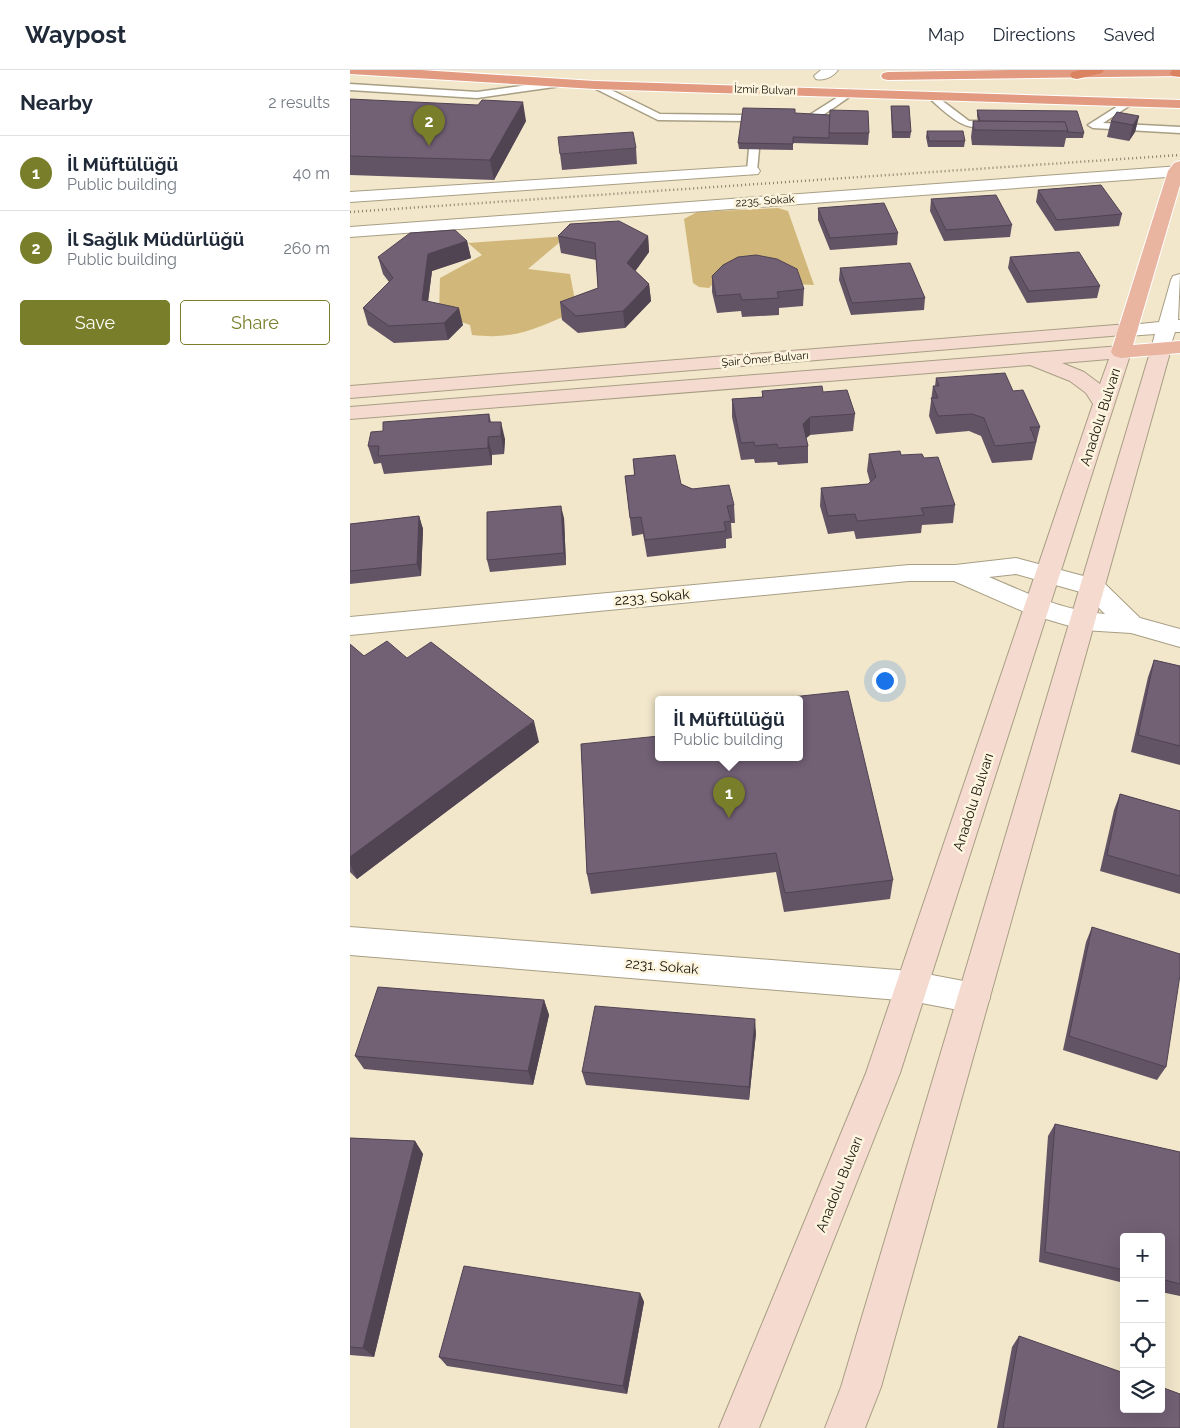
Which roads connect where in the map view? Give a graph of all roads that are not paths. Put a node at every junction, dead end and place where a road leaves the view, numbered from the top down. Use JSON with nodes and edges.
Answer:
{"nodes":[{"id":1,"x":350,"y":70,"type":"edge"},
{"id":2,"x":1097,"y":70,"type":"edge"},
{"id":3,"x":1179,"y":72,"type":"edge"},
{"id":4,"x":911,"y":73,"type":"edge"},
{"id":5,"x":1077,"y":75,"type":"junction"},
{"id":6,"x":878,"y":76,"type":"dead end"},
{"id":7,"x":565,"y":83,"type":"junction"},
{"id":8,"x":594,"y":85,"type":"junction"},
{"id":9,"x":350,"y":87,"type":"edge"},
{"id":10,"x":849,"y":93,"type":"junction"},
{"id":11,"x":477,"y":95,"type":"junction"},
{"id":12,"x":932,"y":96,"type":"junction"},
{"id":13,"x":1180,"y":98,"type":"edge"},
{"id":14,"x":454,"y":102,"type":"edge"},
{"id":15,"x":1129,"y":102,"type":"junction"},
{"id":16,"x":1180,"y":104,"type":"edge"},
{"id":17,"x":743,"y":118,"type":"edge"},
{"id":18,"x":795,"y":119,"type":"edge"},
{"id":19,"x":978,"y":124,"type":"edge"},
{"id":20,"x":1180,"y":130,"type":"edge"},
{"id":21,"x":754,"y":149,"type":"edge"},
{"id":22,"x":1179,"y":170,"type":"edge"},
{"id":23,"x":752,"y":171,"type":"joint"},
{"id":24,"x":350,"y":197,"type":"edge"},
{"id":25,"x":350,"y":232,"type":"edge"},
{"id":26,"x":1180,"y":280,"type":"edge"},
{"id":27,"x":1172,"y":337,"type":"edge"},
{"id":28,"x":1125,"y":341,"type":"junction"},
{"id":29,"x":1020,"y":360,"type":"junction"},
{"id":30,"x":350,"y":392,"type":"edge"},
{"id":31,"x":1104,"y":405,"type":"junction"},
{"id":32,"x":350,"y":413,"type":"edge"},
{"id":33,"x":955,"y":573,"type":"junction"},
{"id":34,"x":1049,"y":574,"type":"junction"},
{"id":35,"x":1093,"y":587,"type":"junction"},
{"id":36,"x":1038,"y":608,"type":"junction"},
{"id":37,"x":1083,"y":621,"type":"junction"},
{"id":38,"x":1131,"y":624,"type":"junction"},
{"id":39,"x":350,"y":626,"type":"edge"},
{"id":40,"x":1180,"y":638,"type":"edge"},
{"id":41,"x":350,"y":941,"type":"edge"},
{"id":42,"x":912,"y":986,"type":"junction"},
{"id":43,"x":974,"y":998,"type":"junction"},
{"id":44,"x":739,"y":1428,"type":"edge"},
{"id":45,"x":845,"y":1428,"type":"edge"}],
"edges":[{"from":1,"to":7,"type":"highway","name":"İzmir Bulvarı"},
{"from":2,"to":5,"type":"highway"},
{"from":3,"to":5,"type":"highway"},
{"from":3,"to":13,"type":"highway"},
{"from":4,"to":5,"type":"highway"},
{"from":4,"to":6,"type":"highway"},
{"from":7,"to":8,"type":"highway","name":"İzmir Bulvarı"},
{"from":7,"to":11,"type":"lane"},
{"from":8,"to":10,"type":"highway","name":"İzmir Bulvarı"},
{"from":8,"to":17,"type":"lane"},
{"from":9,"to":11,"type":"lane"},
{"from":10,"to":12,"type":"highway","name":"İzmir Bulvarı"},
{"from":10,"to":18,"type":"lane"},
{"from":11,"to":14,"type":"lane"},
{"from":12,"to":15,"type":"highway","name":"İzmir Bulvarı"},
{"from":12,"to":19,"type":"lane"},
{"from":15,"to":16,"type":"highway","name":"İzmir Bulvarı"},
{"from":15,"to":20,"type":"lane"},
{"from":21,"to":23,"type":"lane"},
{"from":22,"to":25,"type":"street","name":"2235. Sokak"},
{"from":22,"to":28,"type":"main road","name":"Anadolu Bulvarı"},
{"from":23,"to":24,"type":"street"},
{"from":26,"to":27,"type":"street"},
{"from":27,"to":28,"type":"main road","name":"Şair Ömer Bulvarı"},
{"from":27,"to":35,"type":"main road"},
{"from":28,"to":29,"type":"main road","name":"Şair Ömer Bulvarı"},
{"from":28,"to":30,"type":"main road","name":"Şair Ömer Bulvarı"},
{"from":28,"to":31,"type":"main road","name":"Anadolu Bulvarı"},
{"from":29,"to":31,"type":"main road"},
{"from":29,"to":32,"type":"main road","name":"Şair Ömer Bulvarı"},
{"from":31,"to":34,"type":"main road","name":"Anadolu Bulvarı"},
{"from":33,"to":34,"type":"street","name":"2233. Sokak"},
{"from":33,"to":36,"type":"street","name":"2233. Sokak"},
{"from":33,"to":39,"type":"street","name":"2233. Sokak"},
{"from":34,"to":35,"type":"street","name":"2233. Sokak"},
{"from":34,"to":36,"type":"main road","name":"Anadolu Bulvarı"},
{"from":35,"to":37,"type":"main road"},
{"from":35,"to":38,"type":"street"},
{"from":36,"to":37,"type":"street","name":"2233. Sokak"},
{"from":36,"to":42,"type":"main road","name":"Anadolu Bulvarı"},
{"from":37,"to":38,"type":"street","name":"2233. Sokak"},
{"from":37,"to":43,"type":"main road"},
{"from":38,"to":40,"type":"street","name":"2233. Sokak"},
{"from":41,"to":42,"type":"street","name":"2231. Sokak"},
{"from":42,"to":43,"type":"street","name":"2231. Sokak"},
{"from":42,"to":44,"type":"main road","name":"Anadolu Bulvarı"},
{"from":43,"to":45,"type":"main road"}]}
